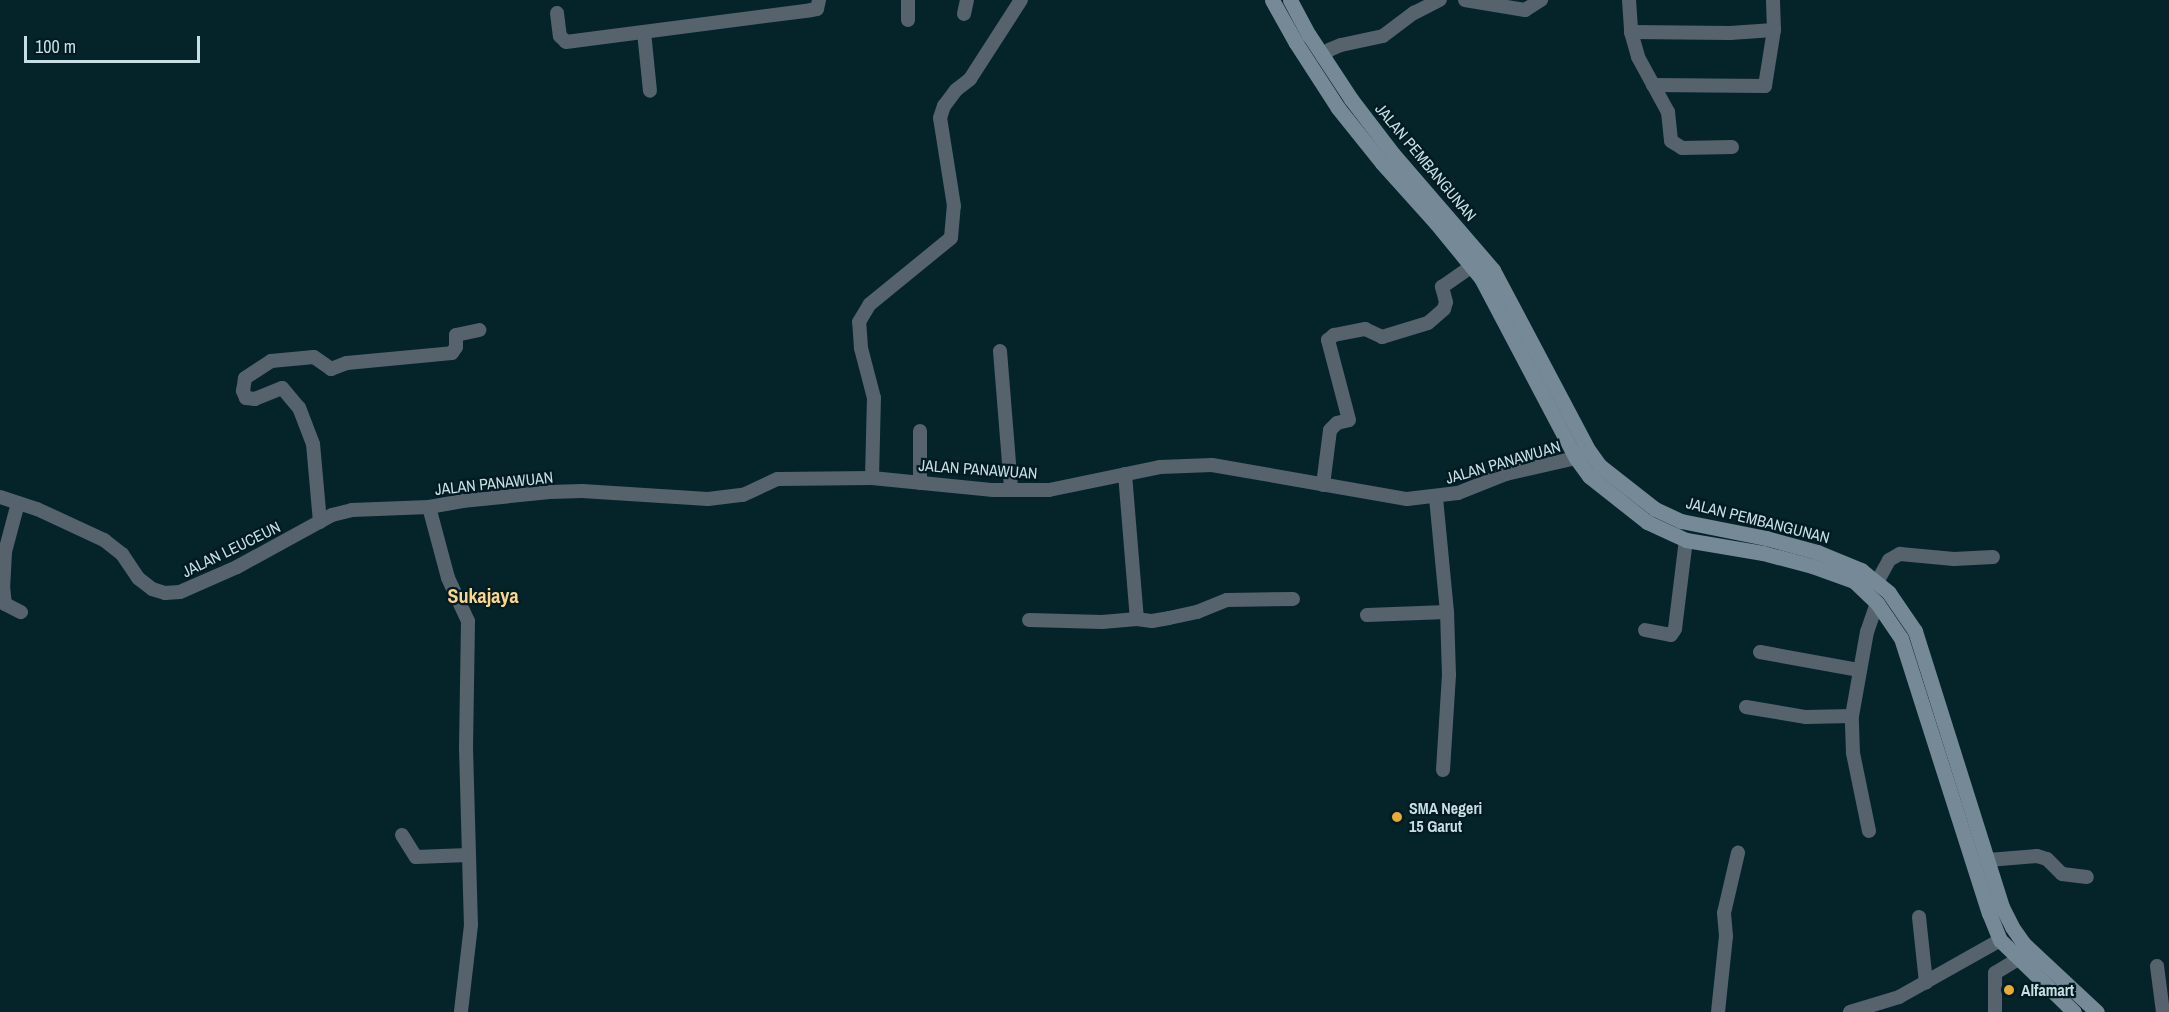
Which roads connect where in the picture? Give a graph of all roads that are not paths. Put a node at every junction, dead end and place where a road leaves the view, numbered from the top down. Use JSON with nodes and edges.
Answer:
{"nodes":[{"id":1,"x":819,"y":0,"type":"edge"},
{"id":2,"x":908,"y":0,"type":"edge"},
{"id":3,"x":1021,"y":0,"type":"edge"},
{"id":4,"x":1272,"y":0,"type":"edge"},
{"id":5,"x":1290,"y":0,"type":"edge"},
{"id":6,"x":1440,"y":0,"type":"edge"},
{"id":7,"x":1465,"y":0,"type":"edge"},
{"id":8,"x":1541,"y":0,"type":"edge"},
{"id":9,"x":1629,"y":0,"type":"edge"},
{"id":10,"x":1773,"y":0,"type":"edge"},
{"id":11,"x":557,"y":13,"type":"dead end"},
{"id":12,"x":908,"y":20,"type":"dead end"},
{"id":13,"x":1774,"y":30,"type":"junction"},
{"id":14,"x":644,"y":32,"type":"junction"},
{"id":15,"x":1631,"y":32,"type":"junction"},
{"id":16,"x":1301,"y":36,"type":"junction"},
{"id":17,"x":1323,"y":57,"type":"junction"},
{"id":18,"x":1653,"y":85,"type":"junction"},
{"id":19,"x":650,"y":91,"type":"dead end"},
{"id":20,"x":1732,"y":147,"type":"dead end"},
{"id":21,"x":1401,"y":174,"type":"junction"},
{"id":22,"x":1471,"y":267,"type":"junction"},
{"id":23,"x":479,"y":330,"type":"dead end"},
{"id":24,"x":999,"y":351,"type":"dead end"},
{"id":25,"x":920,"y":431,"type":"dead end"},
{"id":26,"x":1582,"y":454,"type":"junction"},
{"id":27,"x":1125,"y":474,"type":"junction"},
{"id":28,"x":872,"y":478,"type":"junction"},
{"id":29,"x":920,"y":483,"type":"junction"},
{"id":30,"x":1323,"y":485,"type":"junction"},
{"id":31,"x":1011,"y":489,"type":"junction"},
{"id":32,"x":0,"y":496,"type":"edge"},
{"id":33,"x":1436,"y":497,"type":"junction"},
{"id":34,"x":18,"y":503,"type":"junction"},
{"id":35,"x":429,"y":507,"type":"junction"},
{"id":36,"x":320,"y":522,"type":"junction"},
{"id":37,"x":1686,"y":540,"type":"junction"},
{"id":38,"x":1993,"y":557,"type":"dead end"},
{"id":39,"x":1877,"y":582,"type":"junction"},
{"id":40,"x":1293,"y":599,"type":"dead end"},
{"id":41,"x":1877,"y":603,"type":"junction"},
{"id":42,"x":21,"y":612,"type":"dead end"},
{"id":43,"x":1447,"y":612,"type":"junction"},
{"id":44,"x":1367,"y":615,"type":"dead end"},
{"id":45,"x":1137,"y":619,"type":"junction"},
{"id":46,"x":1029,"y":620,"type":"dead end"},
{"id":47,"x":1645,"y":630,"type":"dead end"},
{"id":48,"x":1760,"y":652,"type":"dead end"},
{"id":49,"x":1860,"y":670,"type":"junction"},
{"id":50,"x":1746,"y":707,"type":"dead end"},
{"id":51,"x":1852,"y":716,"type":"junction"},
{"id":52,"x":1443,"y":770,"type":"dead end"},
{"id":53,"x":1869,"y":831,"type":"dead end"},
{"id":54,"x":1971,"y":831,"type":"junction"},
{"id":55,"x":402,"y":835,"type":"dead end"},
{"id":56,"x":1738,"y":853,"type":"dead end"},
{"id":57,"x":468,"y":855,"type":"junction"},
{"id":58,"x":1988,"y":860,"type":"junction"},
{"id":59,"x":2087,"y":877,"type":"dead end"},
{"id":60,"x":1919,"y":917,"type":"dead end"},
{"id":61,"x":2000,"y":940,"type":"junction"},
{"id":62,"x":2018,"y":959,"type":"junction"},
{"id":63,"x":2157,"y":966,"type":"dead end"},
{"id":64,"x":1926,"y":983,"type":"junction"},
{"id":65,"x":2074,"y":1008,"type":"edge"},
{"id":66,"x":461,"y":1012,"type":"edge"},
{"id":67,"x":1718,"y":1012,"type":"edge"},
{"id":68,"x":1850,"y":1012,"type":"edge"},
{"id":69,"x":1995,"y":1012,"type":"edge"},
{"id":70,"x":2097,"y":1012,"type":"edge"},
{"id":71,"x":2163,"y":1012,"type":"edge"}],
"edges":[{"from":1,"to":14,"type":"street"},
{"from":2,"to":12,"type":"street"},
{"from":3,"to":28,"type":"street"},
{"from":4,"to":16,"type":"main road","name":"JALAN PEMBANGUNAN"},
{"from":5,"to":16,"type":"main road","name":"JALAN PEMBANGUNAN"},
{"from":6,"to":17,"type":"street"},
{"from":7,"to":8,"type":"street"},
{"from":9,"to":15,"type":"street"},
{"from":10,"to":13,"type":"street"},
{"from":11,"to":14,"type":"street"},
{"from":13,"to":15,"type":"street"},
{"from":13,"to":18,"type":"street"},
{"from":14,"to":19,"type":"street"},
{"from":15,"to":18,"type":"street"},
{"from":16,"to":17,"type":"main road","name":"JALAN PEMBANGUNAN"},
{"from":16,"to":21,"type":"main road","name":"JALAN PEMBANGUNAN"},
{"from":17,"to":21,"type":"main road","name":"JALAN PEMBANGUNAN"},
{"from":18,"to":20,"type":"street"},
{"from":21,"to":22,"type":"main road","name":"JALAN PEMBANGUNAN"},
{"from":21,"to":26,"type":"main road","name":"JALAN PEMBANGUNAN"},
{"from":22,"to":26,"type":"main road","name":"JALAN PEMBANGUNAN"},
{"from":22,"to":30,"type":"street"},
{"from":23,"to":36,"type":"street"},
{"from":24,"to":31,"type":"street"},
{"from":25,"to":29,"type":"street"},
{"from":26,"to":33,"type":"street","name":"JALAN PANAWUAN"},
{"from":26,"to":37,"type":"main road","name":"JALAN PEMBANGUNAN"},
{"from":26,"to":39,"type":"main road","name":"JALAN PEMBANGUNAN"},
{"from":27,"to":30,"type":"street","name":"JALAN PANAWUAN"},
{"from":27,"to":31,"type":"street","name":"JALAN PANAWUAN"},
{"from":27,"to":45,"type":"street"},
{"from":28,"to":29,"type":"street","name":"JALAN PANAWUAN"},
{"from":28,"to":35,"type":"street","name":"JALAN PANAWUAN"},
{"from":29,"to":31,"type":"street","name":"JALAN PANAWUAN"},
{"from":30,"to":33,"type":"street","name":"JALAN PANAWUAN"},
{"from":32,"to":34,"type":"street","name":"JALAN LEUCEUN"},
{"from":33,"to":43,"type":"street"},
{"from":34,"to":36,"type":"street","name":"JALAN LEUCEUN"},
{"from":34,"to":42,"type":"street"},
{"from":35,"to":36,"type":"street","name":"JALAN LEUCEUN"},
{"from":35,"to":57,"type":"street"},
{"from":37,"to":41,"type":"main road","name":"JALAN PEMBANGUNAN"},
{"from":37,"to":47,"type":"street"},
{"from":38,"to":39,"type":"street"},
{"from":39,"to":54,"type":"main road","name":"JALAN PEMBANGUNAN"},
{"from":40,"to":45,"type":"street"},
{"from":41,"to":49,"type":"street"},
{"from":41,"to":54,"type":"main road","name":"JALAN PEMBANGUNAN"},
{"from":43,"to":44,"type":"street"},
{"from":43,"to":52,"type":"street"},
{"from":45,"to":46,"type":"street"},
{"from":48,"to":49,"type":"street"},
{"from":49,"to":51,"type":"street"},
{"from":50,"to":51,"type":"street"},
{"from":51,"to":53,"type":"street"},
{"from":54,"to":58,"type":"main road","name":"JALAN PEMBANGUNAN"},
{"from":54,"to":61,"type":"main road","name":"JALAN PEMBANGUNAN"},
{"from":55,"to":57,"type":"street"},
{"from":56,"to":67,"type":"street"},
{"from":57,"to":66,"type":"street"},
{"from":58,"to":59,"type":"street"},
{"from":58,"to":65,"type":"main road","name":"JALAN PEMBANGUNAN"},
{"from":60,"to":64,"type":"street"},
{"from":61,"to":62,"type":"main road","name":"JALAN PEMBANGUNAN"},
{"from":61,"to":64,"type":"street"},
{"from":62,"to":65,"type":"main road","name":"JALAN PEMBANGUNAN"},
{"from":62,"to":69,"type":"street"},
{"from":63,"to":71,"type":"street"},
{"from":64,"to":68,"type":"street"},
{"from":65,"to":70,"type":"main road","name":"JALAN PEMBANGUNAN"}]}
